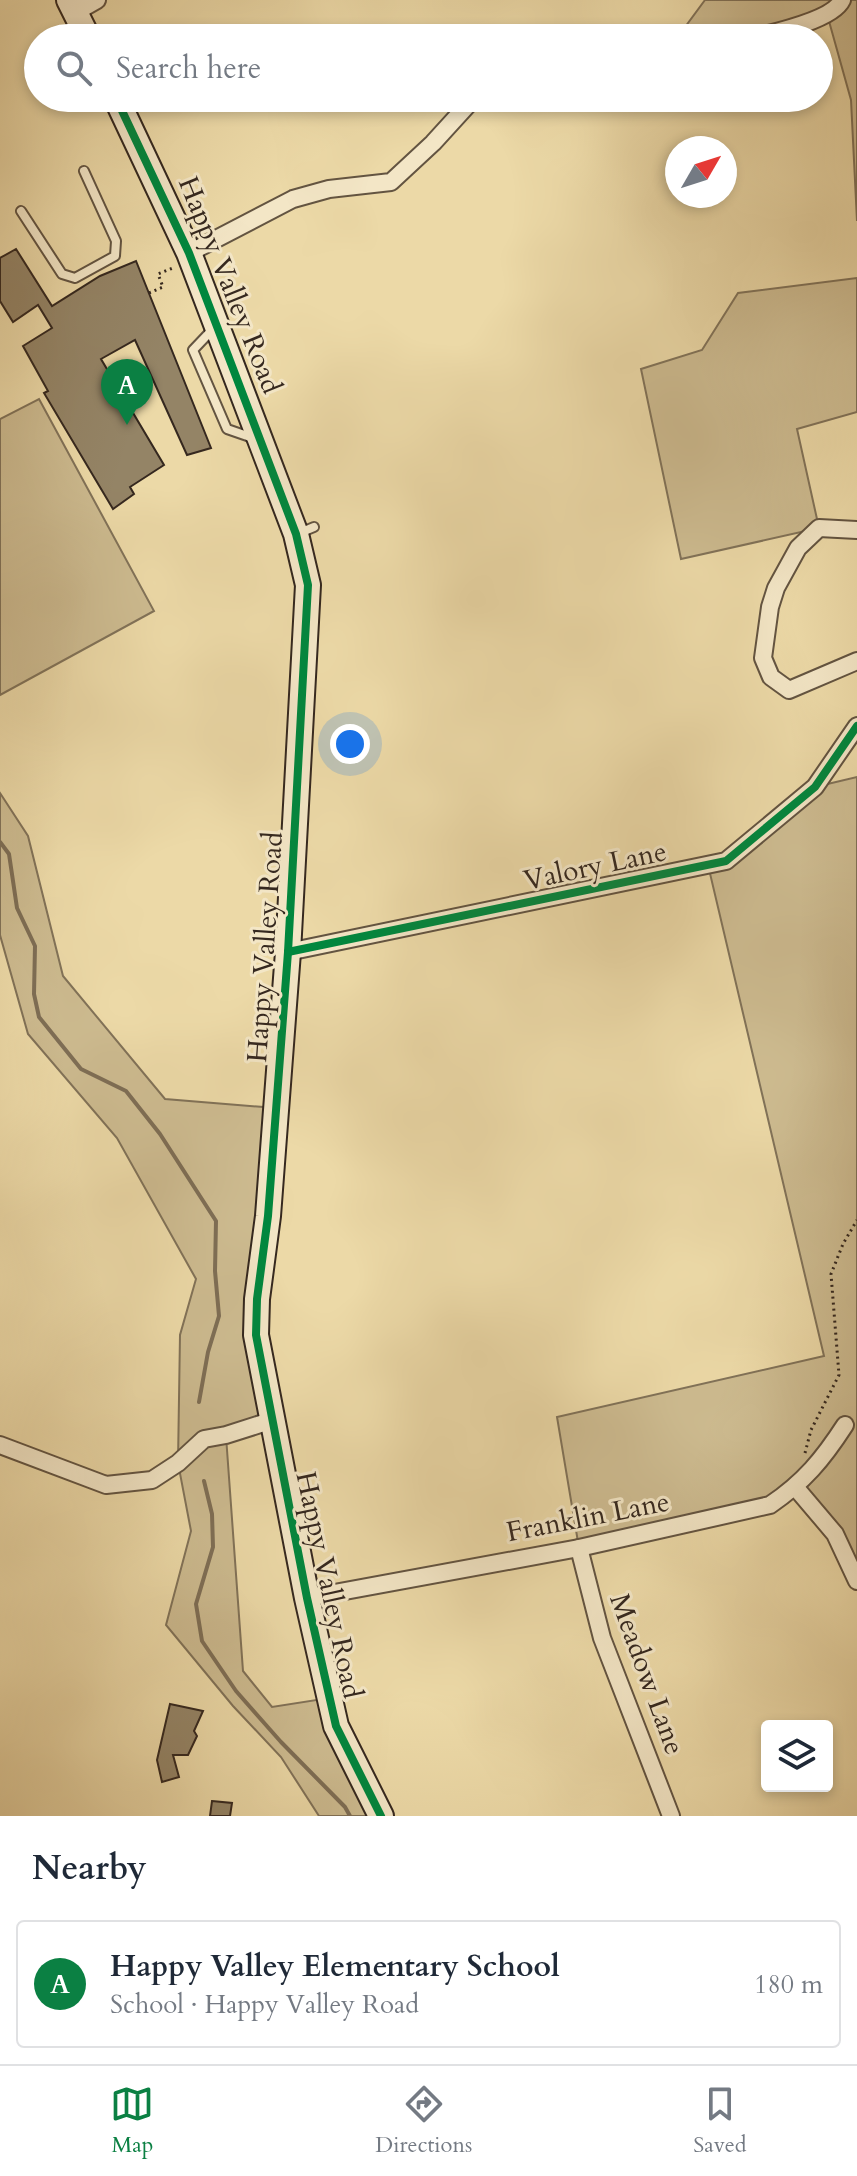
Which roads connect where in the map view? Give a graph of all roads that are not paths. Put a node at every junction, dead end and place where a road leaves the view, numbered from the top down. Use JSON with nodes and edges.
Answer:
{"nodes":[{"id":1,"x":842,"y":0,"type":"edge"},
{"id":2,"x":81,"y":4,"type":"edge"},
{"id":3,"x":85,"y":24,"type":"edge"},
{"id":4,"x":800,"y":24,"type":"edge"},
{"id":5,"x":123,"y":112,"type":"edge"},
{"id":6,"x":461,"y":112,"type":"edge"},
{"id":7,"x":84,"y":171,"type":"dead end"},
{"id":8,"x":21,"y":211,"type":"dead end"},
{"id":9,"x":190,"y":257,"type":"junction"},
{"id":10,"x":857,"y":530,"type":"edge"},
{"id":11,"x":857,"y":661,"type":"edge"},
{"id":12,"x":857,"y":726,"type":"edge"},
{"id":13,"x":288,"y":952,"type":"junction"},
{"id":14,"x":273,"y":1420,"type":"junction"},
{"id":15,"x":845,"y":1425,"type":"dead end"},
{"id":16,"x":0,"y":1445,"type":"edge"},
{"id":17,"x":796,"y":1488,"type":"junction"},
{"id":18,"x":579,"y":1548,"type":"junction"},
{"id":19,"x":857,"y":1581,"type":"edge"},
{"id":20,"x":307,"y":1598,"type":"junction"},
{"id":21,"x":381,"y":1816,"type":"edge"},
{"id":22,"x":671,"y":1816,"type":"edge"}],
"edges":[{"from":1,"to":4,"type":"street"},
{"from":2,"to":3,"type":"street"},
{"from":5,"to":9,"type":"street","name":"Happy Valley Road"},
{"from":6,"to":9,"type":"street"},
{"from":7,"to":8,"type":"lane"},
{"from":9,"to":13,"type":"street","name":"Happy Valley Road"},
{"from":10,"to":11,"type":"street"},
{"from":12,"to":13,"type":"street","name":"Valory Lane"},
{"from":13,"to":14,"type":"street","name":"Happy Valley Road"},
{"from":14,"to":16,"type":"street"},
{"from":14,"to":20,"type":"street","name":"Happy Valley Road"},
{"from":15,"to":17,"type":"street","name":"Franklin Lane"},
{"from":17,"to":18,"type":"street","name":"Franklin Lane"},
{"from":17,"to":19,"type":"street"},
{"from":18,"to":20,"type":"street","name":"Franklin Lane"},
{"from":18,"to":22,"type":"street","name":"Meadow Lane"},
{"from":20,"to":21,"type":"street","name":"Happy Valley Road"}]}
